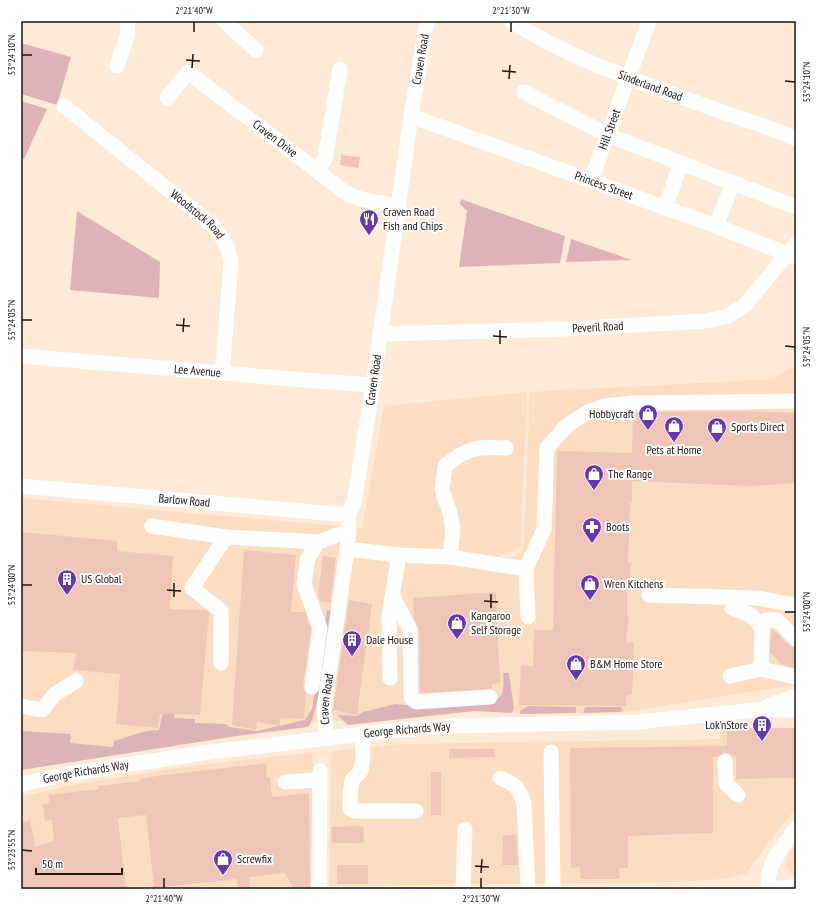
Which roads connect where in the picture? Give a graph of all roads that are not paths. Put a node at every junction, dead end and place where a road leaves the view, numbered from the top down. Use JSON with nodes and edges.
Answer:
{"nodes":[{"id":1,"x":127,"y":21,"type":"edge"},
{"id":2,"x":224,"y":21,"type":"edge"},
{"id":3,"x":427,"y":21,"type":"edge"},
{"id":4,"x":511,"y":21,"type":"edge"},
{"id":5,"x":649,"y":21,"type":"edge"},
{"id":6,"x":256,"y":50,"type":"dead end"},
{"id":7,"x":117,"y":66,"type":"dead end"},
{"id":8,"x":340,"y":69,"type":"dead end"},
{"id":9,"x":628,"y":78,"type":"junction"},
{"id":10,"x":524,"y":92,"type":"dead end"},
{"id":11,"x":167,"y":98,"type":"dead end"},
{"id":12,"x":64,"y":106,"type":"dead end"},
{"id":13,"x":411,"y":116,"type":"junction"},
{"id":14,"x":608,"y":135,"type":"junction"},
{"id":15,"x":796,"y":139,"type":"edge"},
{"id":16,"x":681,"y":163,"type":"junction"},
{"id":17,"x":317,"y":170,"type":"junction"},
{"id":18,"x":591,"y":180,"type":"junction"},
{"id":19,"x":732,"y":182,"type":"junction"},
{"id":20,"x":398,"y":206,"type":"junction"},
{"id":21,"x":796,"y":207,"type":"edge"},
{"id":22,"x":664,"y":208,"type":"junction"},
{"id":23,"x":716,"y":226,"type":"junction"},
{"id":24,"x":793,"y":251,"type":"edge"},
{"id":25,"x":380,"y":334,"type":"junction"},
{"id":26,"x":21,"y":356,"type":"edge"},
{"id":27,"x":222,"y":373,"type":"junction"},
{"id":28,"x":373,"y":385,"type":"junction"},
{"id":29,"x":796,"y":401,"type":"edge"},
{"id":30,"x":506,"y":448,"type":"dead end"},
{"id":31,"x":21,"y":486,"type":"edge"},
{"id":32,"x":348,"y":515,"type":"junction"},
{"id":33,"x":152,"y":526,"type":"dead end"},
{"id":34,"x":349,"y":531,"type":"junction"},
{"id":35,"x":226,"y":537,"type":"junction"},
{"id":36,"x":318,"y":542,"type":"junction"},
{"id":37,"x":347,"y":549,"type":"junction"},
{"id":38,"x":399,"y":555,"type":"junction"},
{"id":39,"x":450,"y":557,"type":"junction"},
{"id":40,"x":526,"y":569,"type":"junction"},
{"id":41,"x":649,"y":595,"type":"dead end"},
{"id":42,"x":393,"y":596,"type":"junction"},
{"id":43,"x":796,"y":605,"type":"edge"},
{"id":44,"x":732,"y":608,"type":"dead end"},
{"id":45,"x":528,"y":617,"type":"dead end"},
{"id":46,"x":762,"y":628,"type":"junction"},
{"id":47,"x":796,"y":639,"type":"edge"},
{"id":48,"x":221,"y":663,"type":"dead end"},
{"id":49,"x":761,"y":668,"type":"junction"},
{"id":50,"x":730,"y":676,"type":"dead end"},
{"id":51,"x":796,"y":677,"type":"edge"},
{"id":52,"x":390,"y":678,"type":"dead end"},
{"id":53,"x":76,"y":682,"type":"dead end"},
{"id":54,"x":312,"y":687,"type":"dead end"},
{"id":55,"x":796,"y":696,"type":"edge"},
{"id":56,"x":490,"y":697,"type":"dead end"},
{"id":57,"x":21,"y":706,"type":"edge"},
{"id":58,"x":756,"y":710,"type":"junction"},
{"id":59,"x":796,"y":710,"type":"edge"},
{"id":60,"x":362,"y":734,"type":"junction"},
{"id":61,"x":327,"y":738,"type":"junction"},
{"id":62,"x":551,"y":752,"type":"dead end"},
{"id":63,"x":725,"y":761,"type":"dead end"},
{"id":64,"x":500,"y":778,"type":"dead end"},
{"id":65,"x":285,"y":782,"type":"dead end"},
{"id":66,"x":21,"y":784,"type":"edge"},
{"id":67,"x":738,"y":795,"type":"dead end"},
{"id":68,"x":416,"y":811,"type":"dead end"},
{"id":69,"x":465,"y":828,"type":"dead end"},
{"id":70,"x":796,"y":828,"type":"edge"},
{"id":71,"x":796,"y":887,"type":"edge"},
{"id":72,"x":319,"y":889,"type":"edge"},
{"id":73,"x":463,"y":889,"type":"edge"},
{"id":74,"x":528,"y":889,"type":"edge"},
{"id":75,"x":553,"y":889,"type":"edge"},
{"id":76,"x":768,"y":889,"type":"edge"},
{"id":77,"x":772,"y":889,"type":"edge"}],
"edges":[{"from":1,"to":7,"type":"street"},
{"from":2,"to":6,"type":"street"},
{"from":3,"to":13,"type":"street","name":"Craven Road"},
{"from":4,"to":9,"type":"street","name":"Sinderland Road"},
{"from":5,"to":9,"type":"street","name":"Hill Street"},
{"from":8,"to":17,"type":"street"},
{"from":9,"to":14,"type":"street","name":"Hill Street"},
{"from":9,"to":15,"type":"street","name":"Sinderland Road"},
{"from":10,"to":14,"type":"street"},
{"from":11,"to":17,"type":"street","name":"Craven Drive"},
{"from":12,"to":27,"type":"street","name":"Woodstock Road"},
{"from":13,"to":18,"type":"street","name":"Princess Street"},
{"from":13,"to":20,"type":"street","name":"Craven Road"},
{"from":14,"to":16,"type":"street"},
{"from":14,"to":18,"type":"street","name":"Hill Street"},
{"from":16,"to":19,"type":"street"},
{"from":16,"to":22,"type":"street"},
{"from":17,"to":20,"type":"street","name":"Craven Drive"},
{"from":18,"to":22,"type":"street","name":"Princess Street"},
{"from":19,"to":21,"type":"street"},
{"from":19,"to":23,"type":"street"},
{"from":20,"to":25,"type":"street","name":"Craven Road"},
{"from":22,"to":23,"type":"street","name":"Princess Street"},
{"from":23,"to":24,"type":"street","name":"Princess Street"},
{"from":24,"to":25,"type":"street","name":"Peveril Road"},
{"from":25,"to":28,"type":"street","name":"Craven Road"},
{"from":26,"to":27,"type":"street","name":"Lee Avenue"},
{"from":27,"to":28,"type":"street","name":"Lee Avenue"},
{"from":28,"to":32,"type":"street","name":"Craven Road"},
{"from":29,"to":40,"type":"street"},
{"from":30,"to":39,"type":"street"},
{"from":31,"to":32,"type":"street","name":"Barlow Road"},
{"from":32,"to":34,"type":"street","name":"Craven Road"},
{"from":33,"to":35,"type":"street"},
{"from":34,"to":36,"type":"street"},
{"from":34,"to":37,"type":"street","name":"Craven Road"},
{"from":35,"to":36,"type":"street"},
{"from":35,"to":48,"type":"street"},
{"from":36,"to":54,"type":"street"},
{"from":37,"to":38,"type":"street"},
{"from":37,"to":61,"type":"street","name":"Craven Road"},
{"from":38,"to":39,"type":"street"},
{"from":38,"to":42,"type":"street"},
{"from":39,"to":40,"type":"street"},
{"from":40,"to":45,"type":"street"},
{"from":41,"to":43,"type":"street"},
{"from":42,"to":52,"type":"street"},
{"from":42,"to":56,"type":"street"},
{"from":44,"to":46,"type":"street"},
{"from":46,"to":47,"type":"street"},
{"from":46,"to":49,"type":"street"},
{"from":49,"to":50,"type":"street"},
{"from":49,"to":51,"type":"street"},
{"from":53,"to":57,"type":"street"},
{"from":55,"to":58,"type":"street"},
{"from":58,"to":59,"type":"street","name":"George Richards Way"},
{"from":58,"to":60,"type":"street","name":"George Richards Way"},
{"from":60,"to":61,"type":"street","name":"George Richards Way"},
{"from":60,"to":68,"type":"street"},
{"from":61,"to":66,"type":"street","name":"George Richards Way"},
{"from":62,"to":75,"type":"street"},
{"from":63,"to":67,"type":"street"},
{"from":64,"to":74,"type":"street"},
{"from":65,"to":72,"type":"street"},
{"from":69,"to":73,"type":"street"},
{"from":70,"to":76,"type":"street"},
{"from":71,"to":77,"type":"street"}]}
